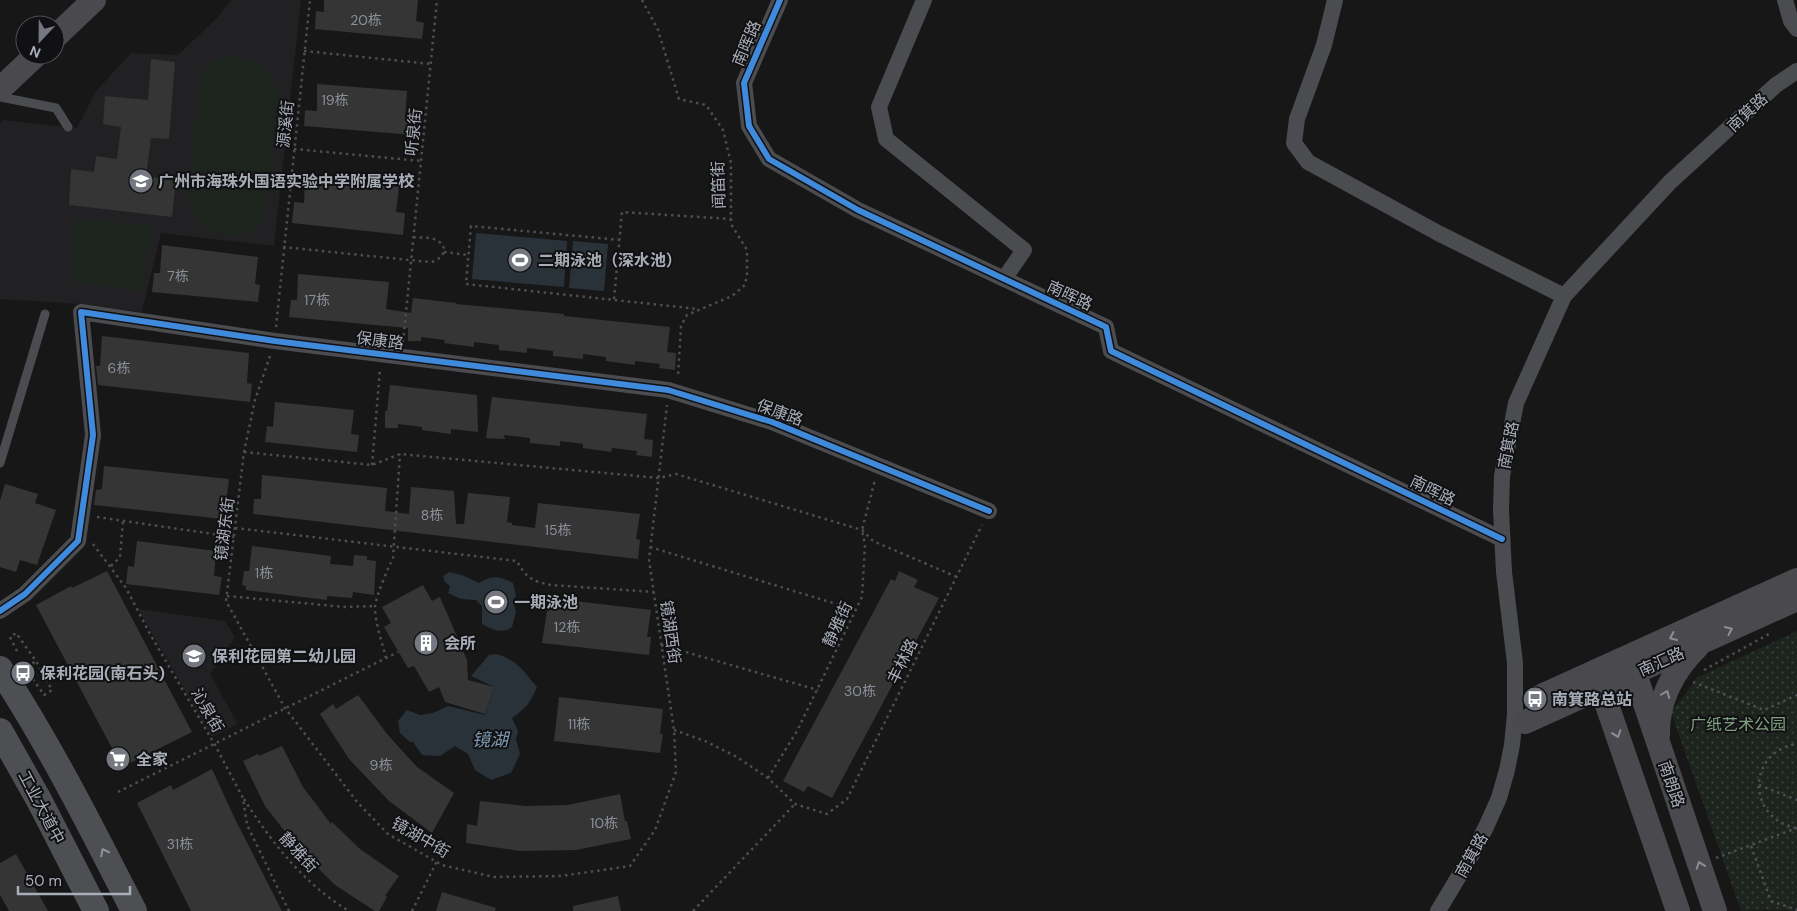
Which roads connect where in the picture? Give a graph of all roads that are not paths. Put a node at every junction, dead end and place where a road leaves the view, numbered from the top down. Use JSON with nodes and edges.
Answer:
{"nodes":[{"id":1,"x":94,"y":0,"type":"edge"},
{"id":2,"x":780,"y":0,"type":"edge"},
{"id":3,"x":924,"y":0,"type":"edge"},
{"id":4,"x":1335,"y":0,"type":"edge"},
{"id":5,"x":1785,"y":0,"type":"edge"},
{"id":6,"x":65,"y":28,"type":"edge"},
{"id":7,"x":1797,"y":29,"type":"edge"},
{"id":8,"x":25,"y":65,"type":"edge"},
{"id":9,"x":1797,"y":71,"type":"edge"},
{"id":10,"x":0,"y":89,"type":"edge"},
{"id":11,"x":0,"y":97,"type":"edge"},
{"id":12,"x":68,"y":127,"type":"dead end"},
{"id":13,"x":1004,"y":279,"type":"junction"},
{"id":14,"x":1564,"y":296,"type":"junction"},
{"id":15,"x":45,"y":314,"type":"dead end"},
{"id":16,"x":0,"y":463,"type":"edge"},
{"id":17,"x":989,"y":511,"type":"road end"},
{"id":18,"x":1502,"y":539,"type":"junction"},
{"id":19,"x":1797,"y":580,"type":"edge"},
{"id":20,"x":1797,"y":599,"type":"edge"},
{"id":21,"x":0,"y":611,"type":"edge"},
{"id":22,"x":1703,"y":642,"type":"junction"},
{"id":23,"x":1629,"y":657,"type":"junction"},
{"id":24,"x":9,"y":660,"type":"edge"},
{"id":25,"x":1595,"y":672,"type":"junction"},
{"id":26,"x":1537,"y":698,"type":"dead end"},
{"id":27,"x":1525,"y":722,"type":"dead end"},
{"id":28,"x":0,"y":731,"type":"edge"},
{"id":29,"x":1658,"y":742,"type":"junction"},
{"id":30,"x":1678,"y":803,"type":"junction"},
{"id":31,"x":1645,"y":812,"type":"junction"},
{"id":32,"x":96,"y":911,"type":"edge"},
{"id":33,"x":134,"y":911,"type":"edge"},
{"id":34,"x":1438,"y":911,"type":"edge"},
{"id":35,"x":1678,"y":911,"type":"edge"},
{"id":36,"x":1715,"y":911,"type":"edge"}],
"edges":[{"from":1,"to":6,"type":"street"},
{"from":2,"to":13,"type":"street","name":"南晖路"},
{"from":3,"to":13,"type":"street"},
{"from":4,"to":14,"type":"street"},
{"from":5,"to":7,"type":"street"},
{"from":8,"to":10,"type":"street"},
{"from":9,"to":14,"type":"street","name":"南箕路"},
{"from":11,"to":12,"type":"lane"},
{"from":13,"to":18,"type":"street","name":"南晖路"},
{"from":14,"to":18,"type":"street","name":"南箕路"},
{"from":15,"to":16,"type":"lane"},
{"from":17,"to":21,"type":"street","name":"保康路"},
{"from":18,"to":34,"type":"street","name":"南箕路"},
{"from":19,"to":23,"type":"street","name":"南汇路","one_way":true},
{"from":22,"to":20,"type":"street","name":"南汇路","one_way":true},
{"from":22,"to":27,"type":"street","name":"南汇路"},
{"from":29,"to":22,"type":"street","one_way":true},
{"from":23,"to":25,"type":"street","name":"南汇路"},
{"from":23,"to":29,"type":"street","name":"南朗路"},
{"from":33,"to":24,"type":"main road","one_way":true},
{"from":25,"to":26,"type":"street","name":"南汇路"},
{"from":25,"to":31,"type":"street","one_way":true},
{"from":28,"to":32,"type":"main road","name":"工业大道中"},
{"from":29,"to":30,"type":"street","name":"南朗路"},
{"from":30,"to":31,"type":"street"},
{"from":36,"to":30,"type":"street","name":"南朗路","one_way":true},
{"from":31,"to":35,"type":"street"}]}
